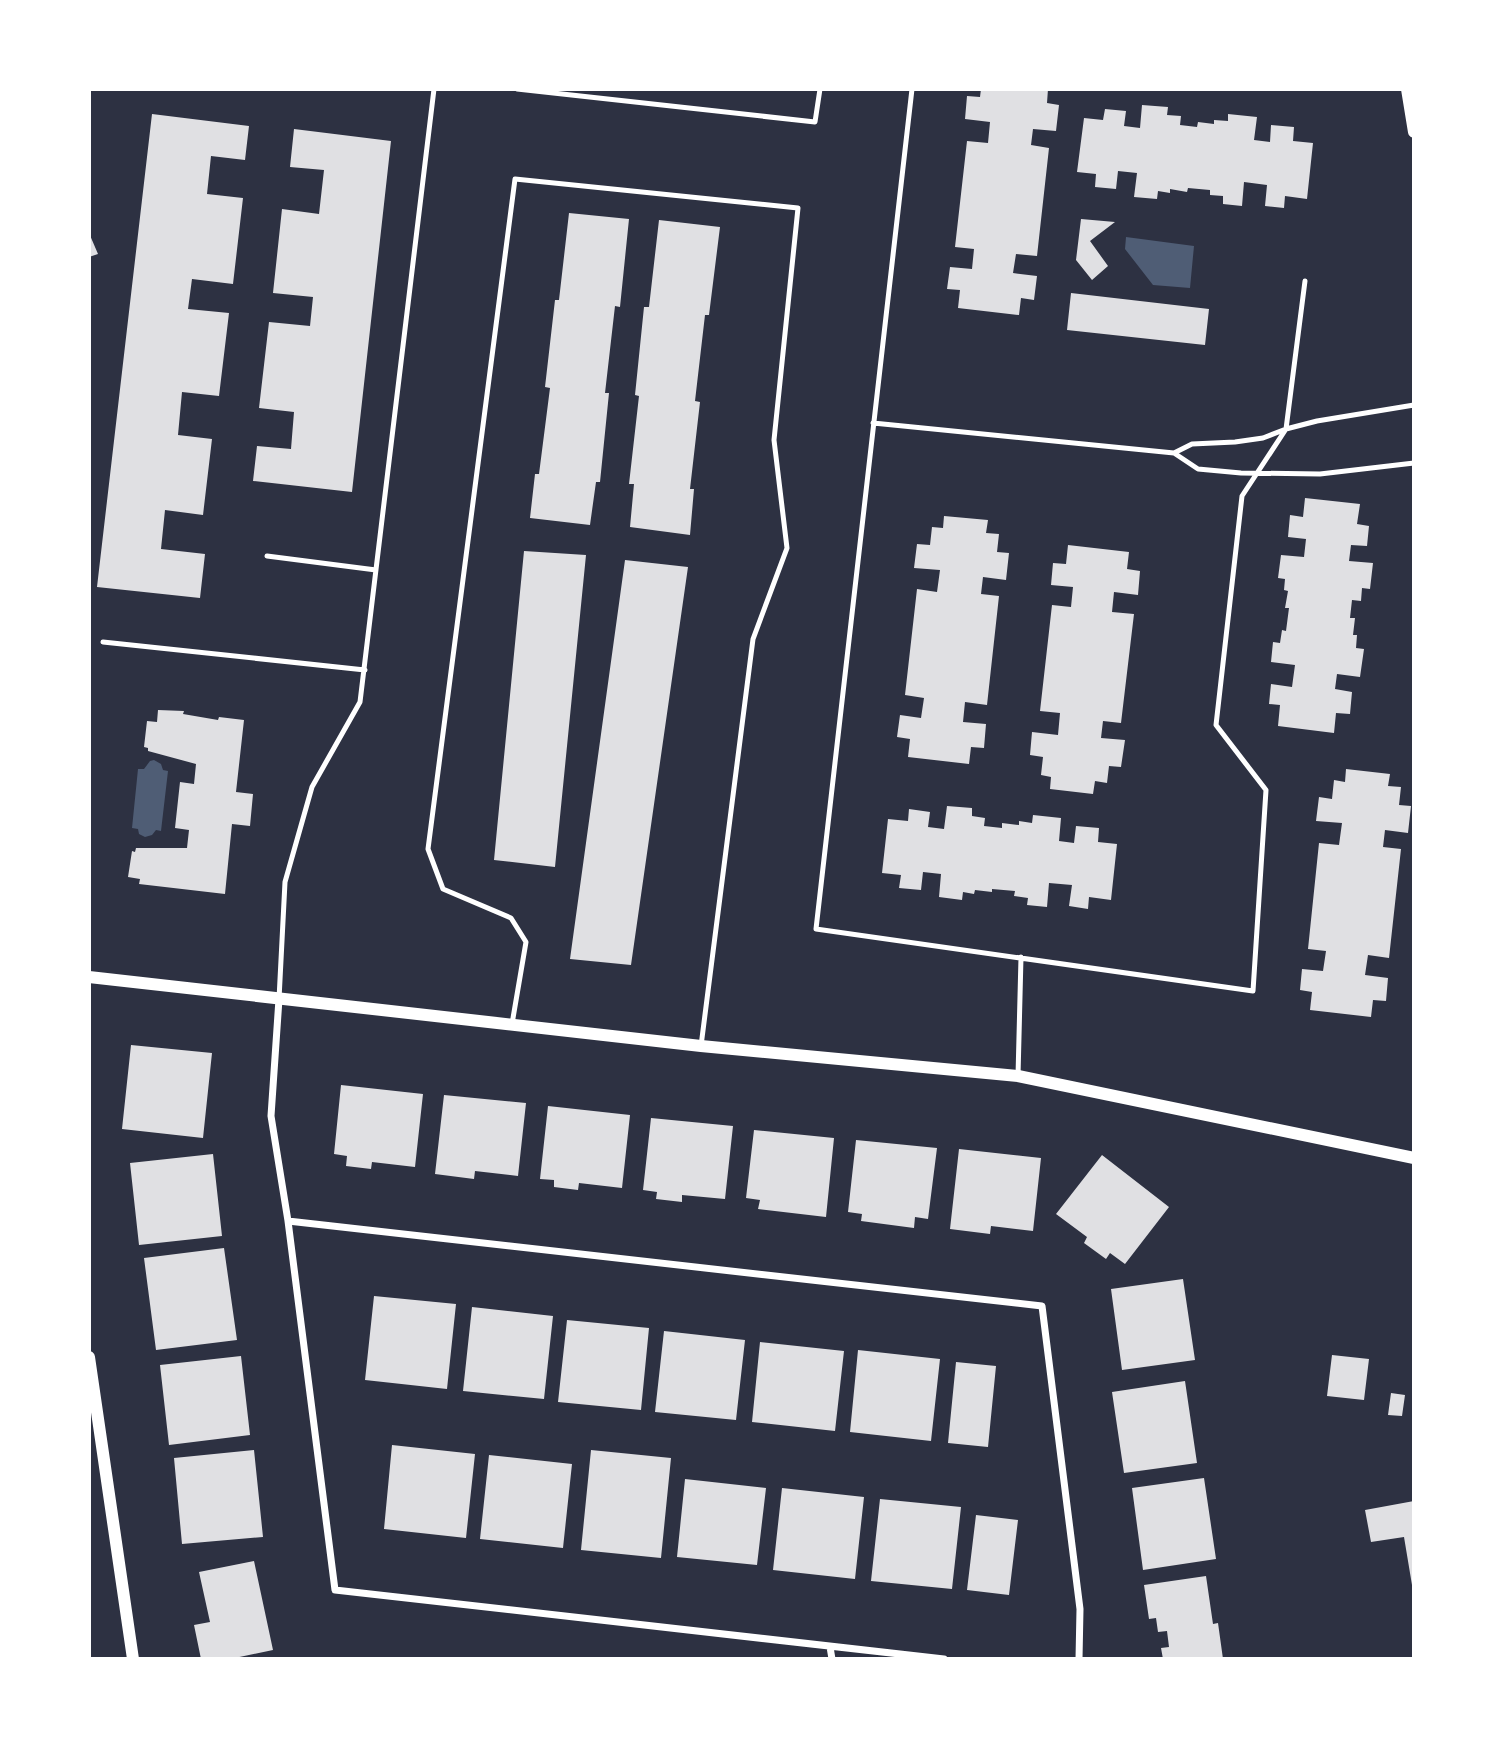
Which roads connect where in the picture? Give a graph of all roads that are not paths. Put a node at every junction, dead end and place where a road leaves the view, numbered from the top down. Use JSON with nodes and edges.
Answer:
{"nodes":[{"id":1,"x":434,"y":89,"type":"edge"},
{"id":2,"x":517,"y":89,"type":"edge"},
{"id":3,"x":820,"y":89,"type":"edge"},
{"id":4,"x":912,"y":89,"type":"edge"},
{"id":5,"x":1407,"y":89,"type":"edge"},
{"id":6,"x":1414,"y":132,"type":"edge"},
{"id":7,"x":1305,"y":281,"type":"dead end"},
{"id":8,"x":1414,"y":405,"type":"edge"},
{"id":9,"x":873,"y":423,"type":"junction"},
{"id":10,"x":1286,"y":429,"type":"junction"},
{"id":11,"x":1174,"y":453,"type":"junction"},
{"id":12,"x":1414,"y":463,"type":"edge"},
{"id":13,"x":1257,"y":472,"type":"junction"},
{"id":14,"x":267,"y":556,"type":"dead end"},
{"id":15,"x":376,"y":570,"type":"junction"},
{"id":16,"x":103,"y":642,"type":"dead end"},
{"id":17,"x":365,"y":670,"type":"junction"},
{"id":18,"x":1021,"y":957,"type":"junction"},
{"id":19,"x":89,"y":977,"type":"edge"},
{"id":20,"x":279,"y":999,"type":"junction"},
{"id":21,"x":512,"y":1025,"type":"junction"},
{"id":22,"x":701,"y":1046,"type":"junction"},
{"id":23,"x":1018,"y":1076,"type":"junction"},
{"id":24,"x":1414,"y":1158,"type":"edge"},
{"id":25,"x":288,"y":1221,"type":"junction"},
{"id":26,"x":89,"y":1357,"type":"edge"},
{"id":27,"x":831,"y":1647,"type":"junction"},
{"id":28,"x":133,"y":1659,"type":"edge"},
{"id":29,"x":832,"y":1659,"type":"edge"},
{"id":30,"x":944,"y":1659,"type":"edge"},
{"id":31,"x":1079,"y":1659,"type":"edge"}],
"edges":[{"from":1,"to":15,"type":"lane"},
{"from":2,"to":3,"type":"lane"},
{"from":4,"to":9,"type":"lane"},
{"from":5,"to":6,"type":"street"},
{"from":7,"to":10,"type":"lane"},
{"from":8,"to":10,"type":"lane"},
{"from":9,"to":11,"type":"lane"},
{"from":9,"to":18,"type":"lane"},
{"from":10,"to":11,"type":"lane"},
{"from":10,"to":13,"type":"lane"},
{"from":11,"to":13,"type":"lane"},
{"from":12,"to":13,"type":"lane"},
{"from":13,"to":18,"type":"lane"},
{"from":14,"to":15,"type":"lane"},
{"from":15,"to":17,"type":"lane"},
{"from":16,"to":17,"type":"lane"},
{"from":17,"to":20,"type":"lane"},
{"from":18,"to":23,"type":"lane"},
{"from":19,"to":20,"type":"street"},
{"from":20,"to":21,"type":"street"},
{"from":20,"to":25,"type":"street"},
{"from":21,"to":22,"type":"street"},
{"from":21,"to":22,"type":"lane"},
{"from":22,"to":23,"type":"street"},
{"from":23,"to":24,"type":"street"},
{"from":25,"to":27,"type":"street"},
{"from":25,"to":31,"type":"street"},
{"from":26,"to":28,"type":"street"},
{"from":27,"to":29,"type":"street"},
{"from":27,"to":30,"type":"street"}]}
